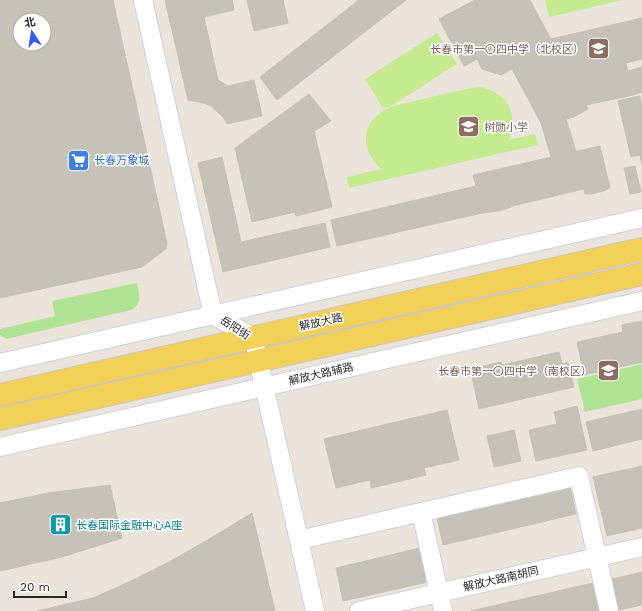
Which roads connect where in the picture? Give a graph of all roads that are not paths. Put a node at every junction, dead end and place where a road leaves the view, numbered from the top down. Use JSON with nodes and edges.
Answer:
{"nodes":[{"id":1,"x":143,"y":0,"type":"edge"},
{"id":2,"x":642,"y":218,"type":"edge"},
{"id":3,"x":642,"y":249,"type":"edge"},
{"id":4,"x":642,"y":274,"type":"edge"},
{"id":5,"x":642,"y":301,"type":"edge"},
{"id":6,"x":213,"y":315,"type":"junction"},
{"id":7,"x":253,"y":337,"type":"junction"},
{"id":8,"x":258,"y":360,"type":"junction"},
{"id":9,"x":0,"y":363,"type":"edge"},
{"id":10,"x":264,"y":388,"type":"junction"},
{"id":11,"x":0,"y":395,"type":"edge"},
{"id":12,"x":0,"y":419,"type":"edge"},
{"id":13,"x":0,"y":447,"type":"edge"},
{"id":14,"x":421,"y":512,"type":"junction"},
{"id":15,"x":299,"y":540,"type":"junction"},
{"id":16,"x":642,"y":547,"type":"edge"},
{"id":17,"x":597,"y":557,"type":"junction"},
{"id":18,"x":439,"y":593,"type":"junction"},
{"id":19,"x":316,"y":611,"type":"edge"},
{"id":20,"x":359,"y":611,"type":"edge"},
{"id":21,"x":443,"y":611,"type":"edge"},
{"id":22,"x":609,"y":611,"type":"edge"}],
"edges":[{"from":1,"to":6,"type":"street","name":"岳阳街"},
{"from":2,"to":6,"type":"street"},
{"from":3,"to":7,"type":"main road","name":"解放大路"},
{"from":4,"to":8,"type":"main road"},
{"from":5,"to":10,"type":"street","name":"解放大路辅路"},
{"from":6,"to":7,"type":"street","name":"岳阳街"},
{"from":6,"to":9,"type":"street"},
{"from":7,"to":8,"type":"street","name":"岳阳街"},
{"from":7,"to":11,"type":"main road","name":"解放大路"},
{"from":8,"to":10,"type":"street","name":"岳阳街"},
{"from":8,"to":12,"type":"main road"},
{"from":10,"to":13,"type":"street","name":"解放大路辅路"},
{"from":10,"to":15,"type":"street","name":"岳阳街"},
{"from":14,"to":15,"type":"street"},
{"from":14,"to":17,"type":"street"},
{"from":14,"to":18,"type":"street"},
{"from":15,"to":19,"type":"street","name":"岳阳街"},
{"from":16,"to":17,"type":"street","name":"解放大路南胡同"},
{"from":17,"to":18,"type":"street","name":"解放大路南胡同"},
{"from":17,"to":22,"type":"street"},
{"from":18,"to":20,"type":"street","name":"解放大路南胡同"},
{"from":18,"to":21,"type":"street"}]}
